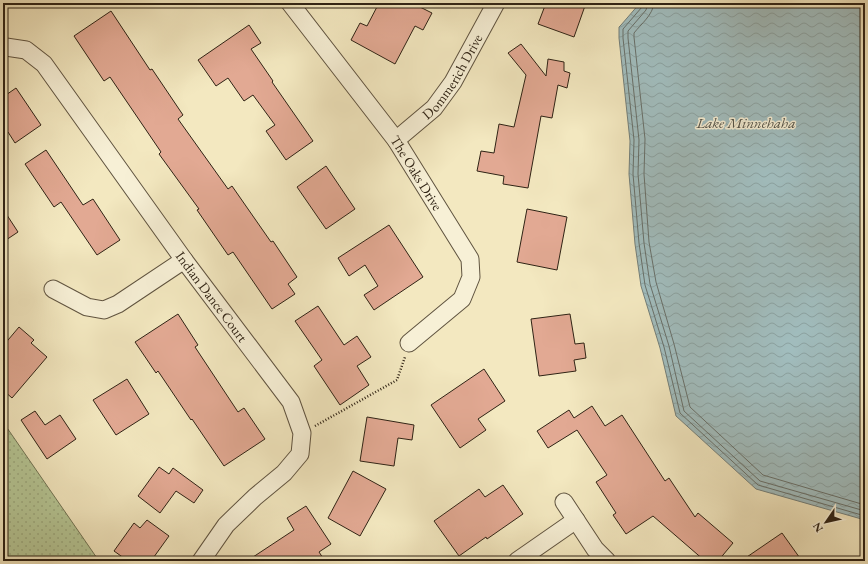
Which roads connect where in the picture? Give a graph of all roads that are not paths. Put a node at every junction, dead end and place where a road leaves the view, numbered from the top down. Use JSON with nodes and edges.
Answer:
{"nodes":[{"id":1,"x":290,"y":3,"type":"edge"},
{"id":2,"x":496,"y":3,"type":"edge"},
{"id":3,"x":3,"y":48,"type":"edge"},
{"id":4,"x":396,"y":140,"type":"junction"},
{"id":5,"x":184,"y":260,"type":"junction"},
{"id":6,"x":53,"y":289,"type":"dead end"},
{"id":7,"x":409,"y":342,"type":"road end"},
{"id":8,"x":564,"y":502,"type":"dead end"},
{"id":9,"x":576,"y":520,"type":"junction"},
{"id":10,"x":201,"y":561,"type":"edge"},
{"id":11,"x":517,"y":561,"type":"edge"},
{"id":12,"x":607,"y":561,"type":"edge"}],
"edges":[{"from":1,"to":4,"type":"street","name":"The Oaks Drive"},
{"from":2,"to":4,"type":"street","name":"Dommerich Drive"},
{"from":3,"to":5,"type":"street","name":"Indian Dance Court"},
{"from":4,"to":7,"type":"street","name":"The Oaks Drive"},
{"from":5,"to":6,"type":"street"},
{"from":5,"to":10,"type":"street","name":"Indian Dance Court"},
{"from":8,"to":9,"type":"street"},
{"from":9,"to":11,"type":"street"},
{"from":9,"to":12,"type":"street"}]}
